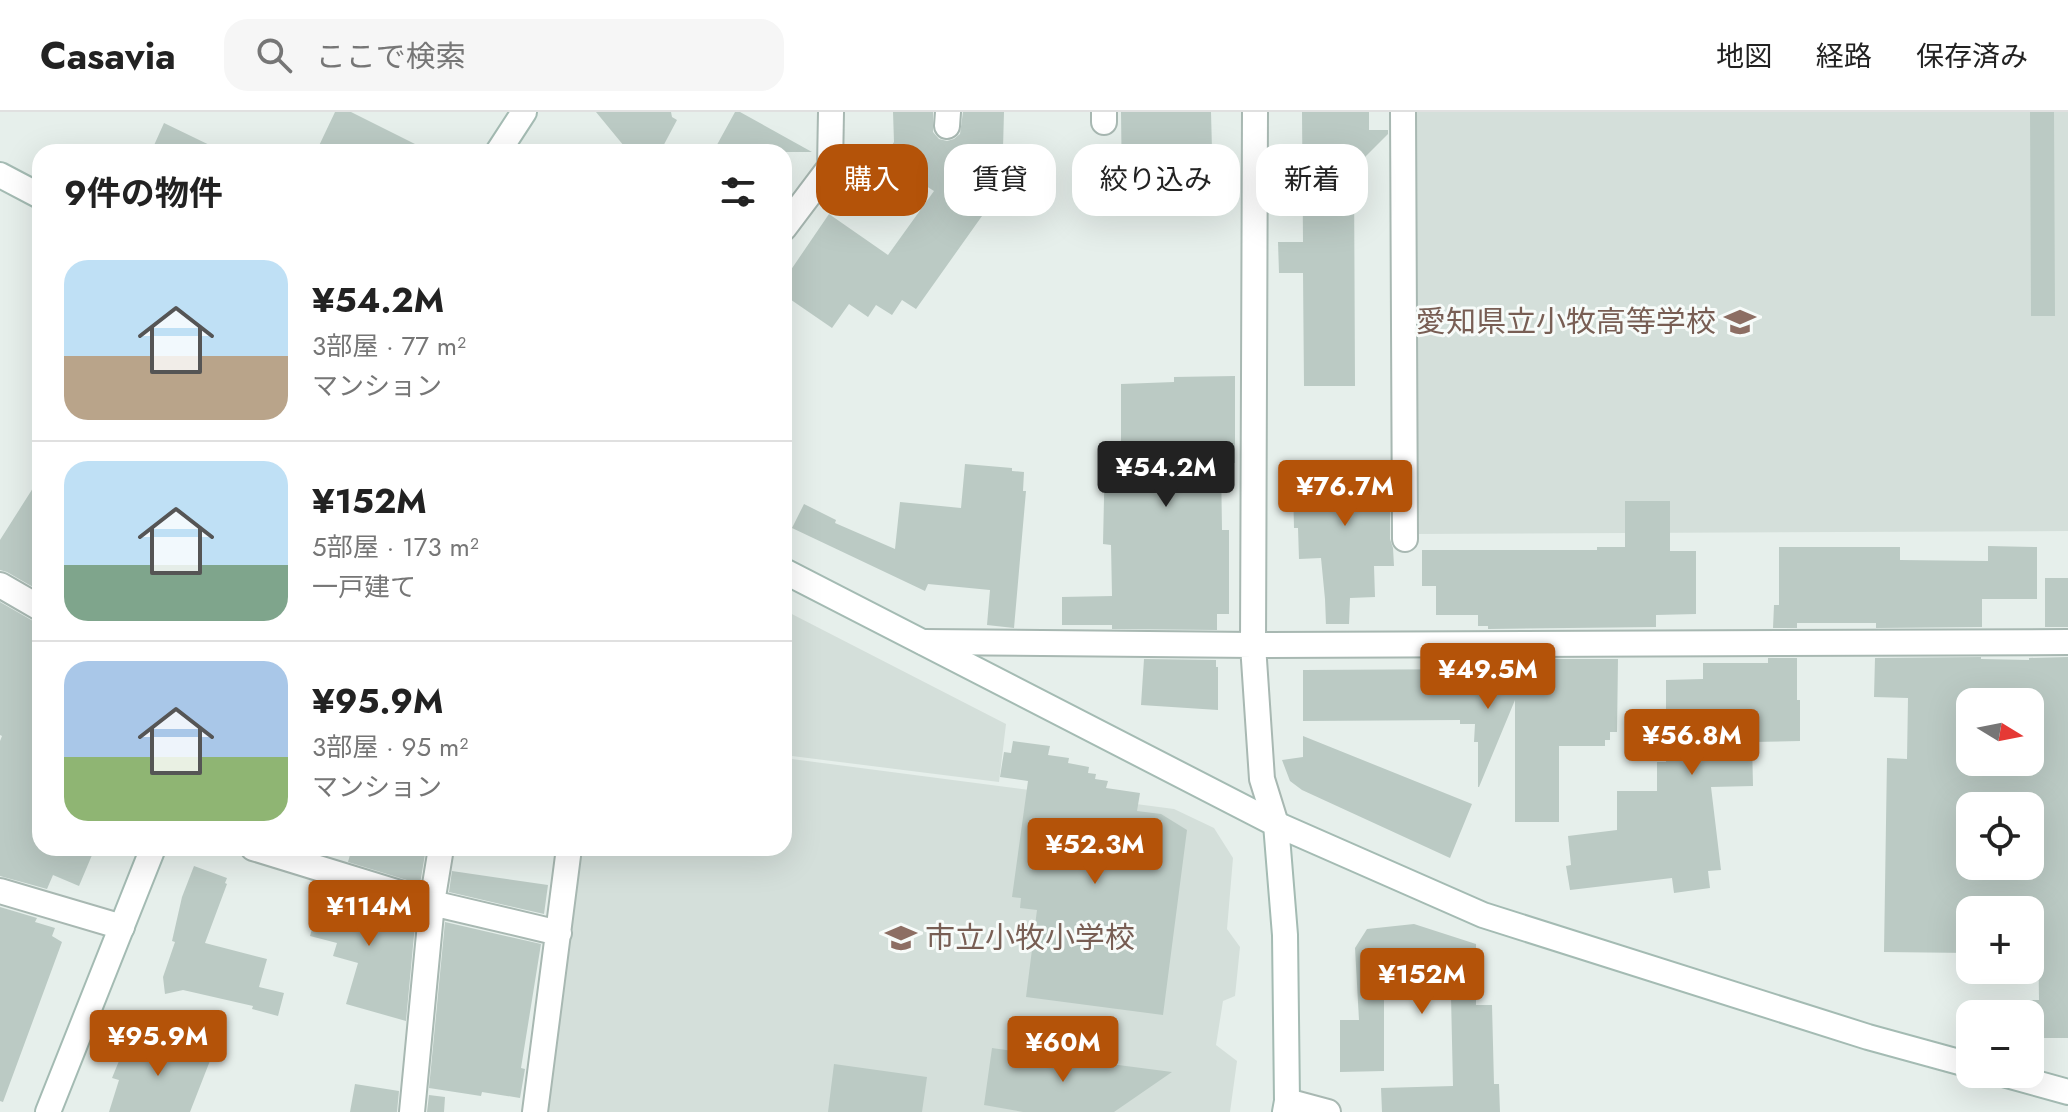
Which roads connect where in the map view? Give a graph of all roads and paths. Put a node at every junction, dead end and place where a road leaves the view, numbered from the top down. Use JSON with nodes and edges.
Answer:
{"nodes":[{"id":1,"x":524,"y":112,"type":"edge"},
{"id":2,"x":831,"y":112,"type":"edge"},
{"id":3,"x":1255,"y":112,"type":"edge"},
{"id":4,"x":1403,"y":112,"type":"edge"},
{"id":5,"x":503,"y":144,"type":"edge"},
{"id":6,"x":0,"y":175,"type":"edge"},
{"id":7,"x":32,"y":192,"type":"edge"},
{"id":8,"x":792,"y":217,"type":"edge"},
{"id":9,"x":1405,"y":539,"type":"dead end"},
{"id":10,"x":792,"y":575,"type":"edge"},
{"id":11,"x":0,"y":585,"type":"edge"},
{"id":12,"x":32,"y":603,"type":"edge"},
{"id":13,"x":923,"y":642,"type":"junction"},
{"id":14,"x":2068,"y":642,"type":"edge"},
{"id":15,"x":1253,"y":645,"type":"junction"},
{"id":16,"x":1276,"y":824,"type":"junction"},
{"id":17,"x":150,"y":856,"type":"edge"},
{"id":18,"x":279,"y":856,"type":"edge"},
{"id":19,"x":440,"y":856,"type":"edge"},
{"id":20,"x":568,"y":856,"type":"edge"},
{"id":21,"x":0,"y":891,"type":"edge"},
{"id":22,"x":432,"y":903,"type":"junction"},
{"id":23,"x":122,"y":927,"type":"junction"},
{"id":24,"x":559,"y":933,"type":"junction"},
{"id":25,"x":1956,"y":1061,"type":"edge"},
{"id":26,"x":2044,"y":1085,"type":"edge"},
{"id":27,"x":2068,"y":1092,"type":"edge"},
{"id":28,"x":1286,"y":1107,"type":"edge"},
{"id":29,"x":48,"y":1112,"type":"edge"},
{"id":30,"x":412,"y":1112,"type":"edge"},
{"id":31,"x":535,"y":1112,"type":"edge"},
{"id":32,"x":1328,"y":1112,"type":"edge"}],
"edges":[{"from":1,"to":5,"type":"street"},
{"from":2,"to":8,"type":"street"},
{"from":3,"to":15,"type":"street"},
{"from":4,"to":9,"type":"street"},
{"from":6,"to":7,"type":"street"},
{"from":10,"to":13,"type":"street"},
{"from":11,"to":12,"type":"street"},
{"from":13,"to":15,"type":"street"},
{"from":13,"to":16,"type":"street"},
{"from":14,"to":15,"type":"street"},
{"from":15,"to":16,"type":"street"},
{"from":16,"to":25,"type":"street"},
{"from":16,"to":28,"type":"street"},
{"from":17,"to":23,"type":"street"},
{"from":18,"to":22,"type":"street"},
{"from":19,"to":22,"type":"street"},
{"from":20,"to":24,"type":"street"},
{"from":21,"to":23,"type":"street"},
{"from":22,"to":24,"type":"street"},
{"from":22,"to":30,"type":"street"},
{"from":23,"to":29,"type":"street"},
{"from":24,"to":31,"type":"street"},
{"from":26,"to":27,"type":"street"},
{"from":28,"to":32,"type":"street"}]}
